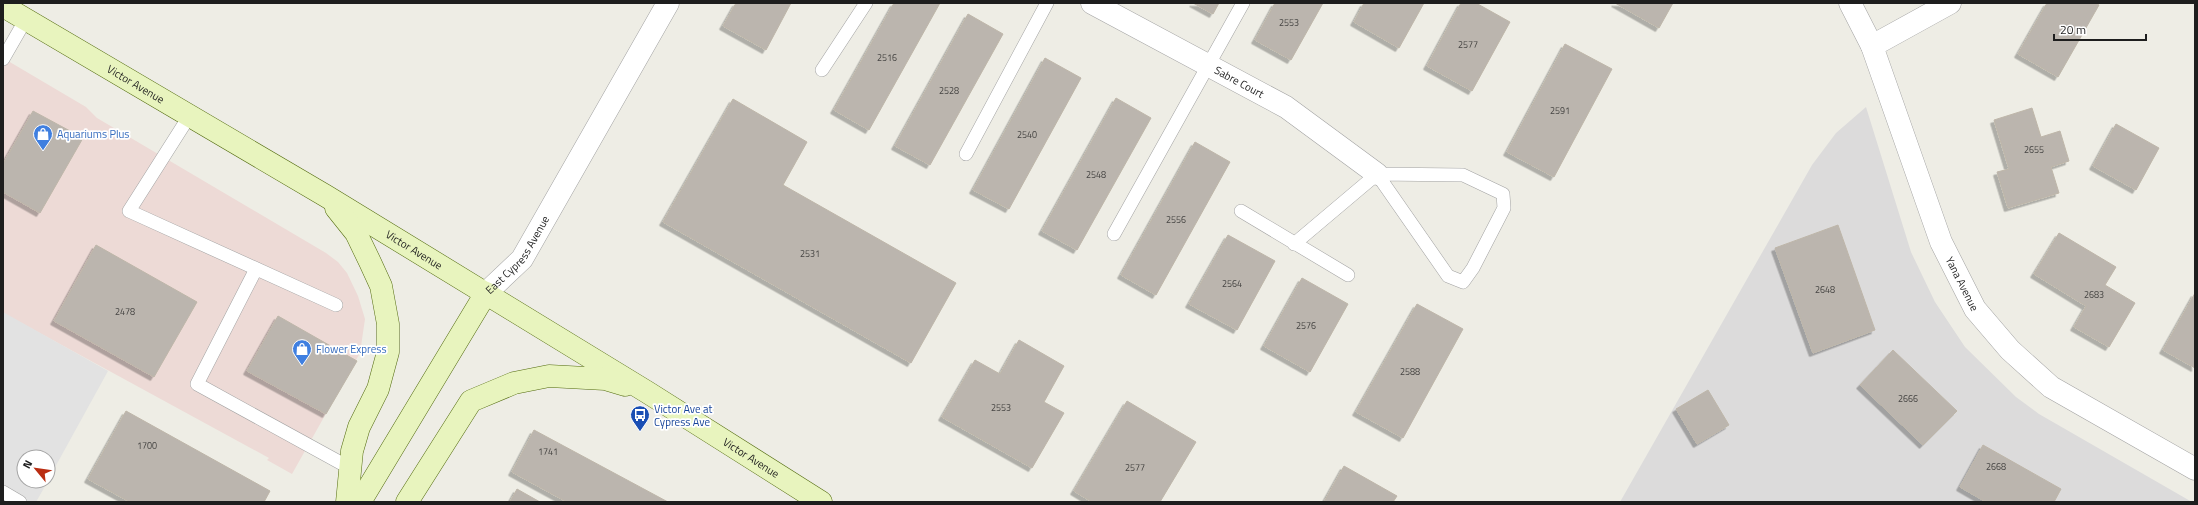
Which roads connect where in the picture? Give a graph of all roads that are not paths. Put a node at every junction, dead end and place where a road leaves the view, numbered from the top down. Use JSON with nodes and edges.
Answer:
{"nodes":[{"id":1,"x":668,"y":3,"type":"edge"},
{"id":2,"x":866,"y":3,"type":"edge"},
{"id":3,"x":1047,"y":3,"type":"edge"},
{"id":4,"x":1092,"y":3,"type":"edge"},
{"id":5,"x":1243,"y":3,"type":"edge"},
{"id":6,"x":1850,"y":3,"type":"edge"},
{"id":7,"x":1950,"y":3,"type":"edge"},
{"id":8,"x":3,"y":6,"type":"edge"},
{"id":9,"x":26,"y":19,"type":"junction"},
{"id":10,"x":1872,"y":46,"type":"junction"},
{"id":11,"x":3,"y":59,"type":"edge"},
{"id":12,"x":1208,"y":65,"type":"junction"},
{"id":13,"x":822,"y":70,"type":"dead end"},
{"id":14,"x":190,"y":115,"type":"junction"},
{"id":15,"x":966,"y":154,"type":"dead end"},
{"id":16,"x":1377,"y":174,"type":"junction"},
{"id":17,"x":326,"y":196,"type":"junction"},
{"id":18,"x":1241,"y":211,"type":"dead end"},
{"id":19,"x":1114,"y":234,"type":"dead end"},
{"id":20,"x":1294,"y":244,"type":"junction"},
{"id":21,"x":256,"y":269,"type":"junction"},
{"id":22,"x":1348,"y":275,"type":"dead end"},
{"id":23,"x":486,"y":293,"type":"junction"},
{"id":24,"x":336,"y":305,"type":"dead end"},
{"id":25,"x":647,"y":392,"type":"junction"},
{"id":26,"x":350,"y":468,"type":"junction"},
{"id":27,"x":2195,"y":469,"type":"edge"},
{"id":28,"x":3,"y":492,"type":"edge"},
{"id":29,"x":20,"y":502,"type":"edge"},
{"id":30,"x":347,"y":502,"type":"edge"},
{"id":31,"x":360,"y":502,"type":"edge"},
{"id":32,"x":406,"y":502,"type":"edge"},
{"id":33,"x":821,"y":502,"type":"edge"}],
"edges":[{"from":1,"to":23,"type":"street","name":"East Cypress Avenue"},
{"from":2,"to":13,"type":"lane"},
{"from":3,"to":15,"type":"lane"},
{"from":4,"to":12,"type":"street","name":"Sabre Court"},
{"from":5,"to":12,"type":"lane"},
{"from":6,"to":10,"type":"street","name":"Yana Avenue"},
{"from":7,"to":10,"type":"street"},
{"from":8,"to":9,"type":"main road","name":"Victor Avenue"},
{"from":9,"to":11,"type":"lane"},
{"from":9,"to":14,"type":"main road","name":"Victor Avenue"},
{"from":10,"to":27,"type":"street","name":"Yana Avenue"},
{"from":12,"to":16,"type":"street","name":"Sabre Court"},
{"from":12,"to":19,"type":"lane"},
{"from":14,"to":17,"type":"main road","name":"Victor Avenue"},
{"from":14,"to":21,"type":"lane"},
{"from":16,"to":16,"type":"lane"},
{"from":16,"to":20,"type":"lane"},
{"from":17,"to":23,"type":"main road","name":"Victor Avenue"},
{"from":17,"to":26,"type":"main road"},
{"from":18,"to":20,"type":"lane"},
{"from":20,"to":22,"type":"lane"},
{"from":21,"to":24,"type":"lane"},
{"from":21,"to":26,"type":"lane"},
{"from":23,"to":25,"type":"main road","name":"Victor Avenue"},
{"from":23,"to":31,"type":"main road","name":"East Cypress Avenue"},
{"from":25,"to":32,"type":"main road"},
{"from":25,"to":33,"type":"main road","name":"Victor Avenue"},
{"from":26,"to":30,"type":"main road"},
{"from":28,"to":29,"type":"lane"}]}
